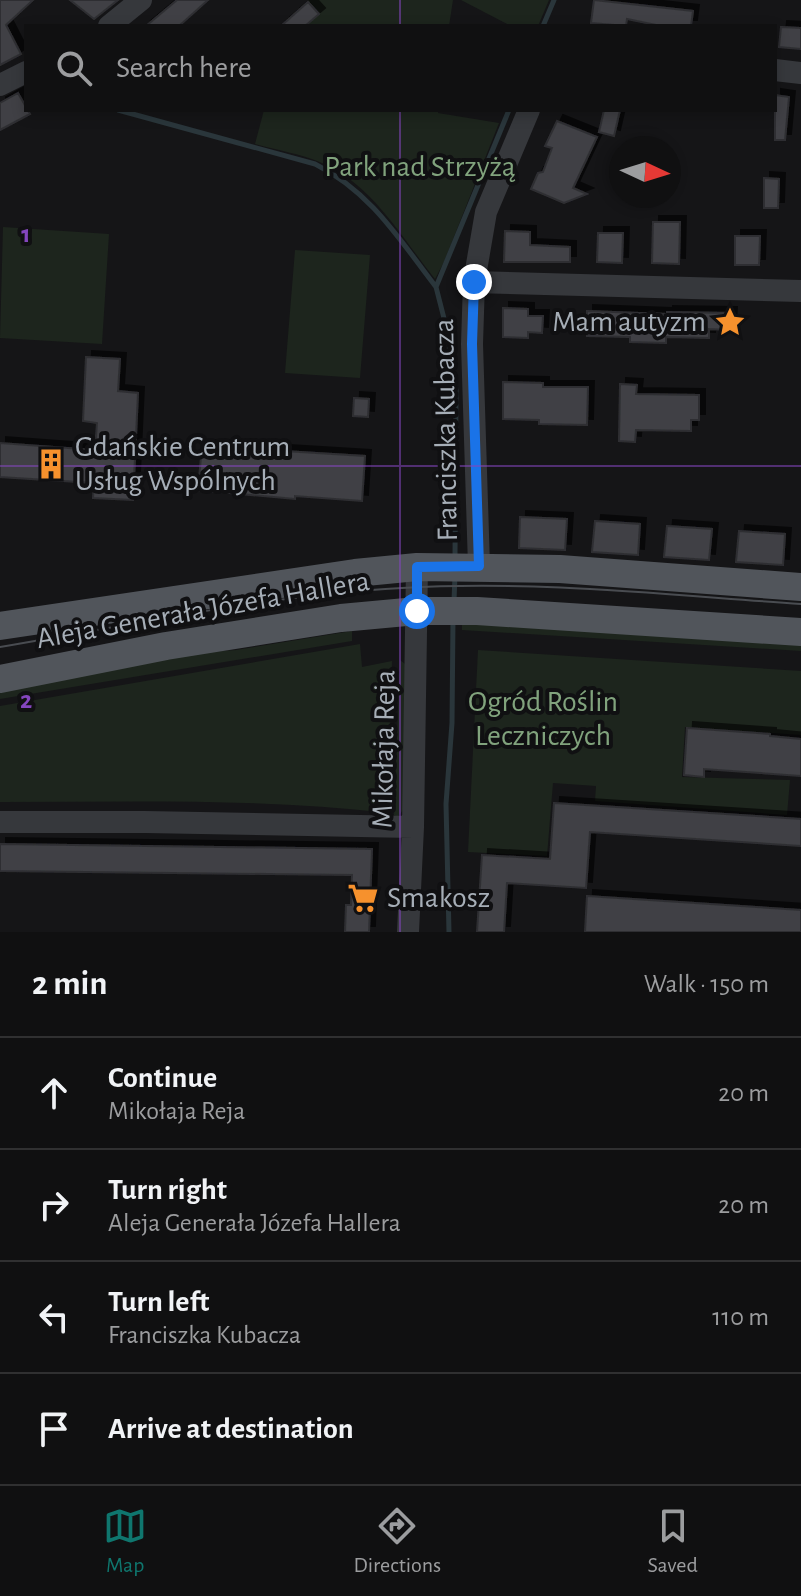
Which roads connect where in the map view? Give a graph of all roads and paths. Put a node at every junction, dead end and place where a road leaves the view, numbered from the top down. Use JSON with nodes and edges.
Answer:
{"nodes":[{"id":1,"x":141,"y":0,"type":"edge"},
{"id":2,"x":111,"y":24,"type":"edge"},
{"id":3,"x":777,"y":70,"type":"edge"},
{"id":4,"x":24,"y":73,"type":"edge"},
{"id":5,"x":801,"y":73,"type":"edge"},
{"id":6,"x":0,"y":85,"type":"edge"},
{"id":7,"x":528,"y":112,"type":"edge"},
{"id":8,"x":474,"y":282,"type":"junction"},
{"id":9,"x":801,"y":291,"type":"edge"},
{"id":10,"x":479,"y":566,"type":"junction"},
{"id":11,"x":417,"y":567,"type":"junction"},
{"id":12,"x":801,"y":587,"type":"edge"},
{"id":13,"x":417,"y":611,"type":"junction"},
{"id":14,"x":0,"y":626,"type":"edge"},
{"id":15,"x":801,"y":632,"type":"edge"},
{"id":16,"x":0,"y":679,"type":"edge"},
{"id":17,"x":0,"y":822,"type":"edge"},
{"id":18,"x":413,"y":827,"type":"junction"},
{"id":19,"x":408,"y":932,"type":"edge"}],
"edges":[{"from":1,"to":2,"type":"street"},
{"from":3,"to":5,"type":"street"},
{"from":4,"to":6,"type":"street"},
{"from":7,"to":8,"type":"street","name":"Franciszka Kubacza"},
{"from":8,"to":9,"type":"street"},
{"from":8,"to":10,"type":"street","name":"Franciszka Kubacza"},
{"from":10,"to":11,"type":"main road","name":"Aleja Generała Józefa Hallera"},
{"from":10,"to":12,"type":"main road","name":"Aleja Generała Józefa Hallera"},
{"from":11,"to":13,"type":"street","name":"Mikołaja Reja"},
{"from":11,"to":14,"type":"main road","name":"Aleja Generała Józefa Hallera"},
{"from":13,"to":15,"type":"main road","name":"Aleja Generała Józefa Hallera"},
{"from":13,"to":16,"type":"main road","name":"Aleja Generała Józefa Hallera"},
{"from":13,"to":18,"type":"street","name":"Mikołaja Reja"},
{"from":17,"to":18,"type":"street"},
{"from":18,"to":19,"type":"street","name":"Mikołaja Reja"}]}
